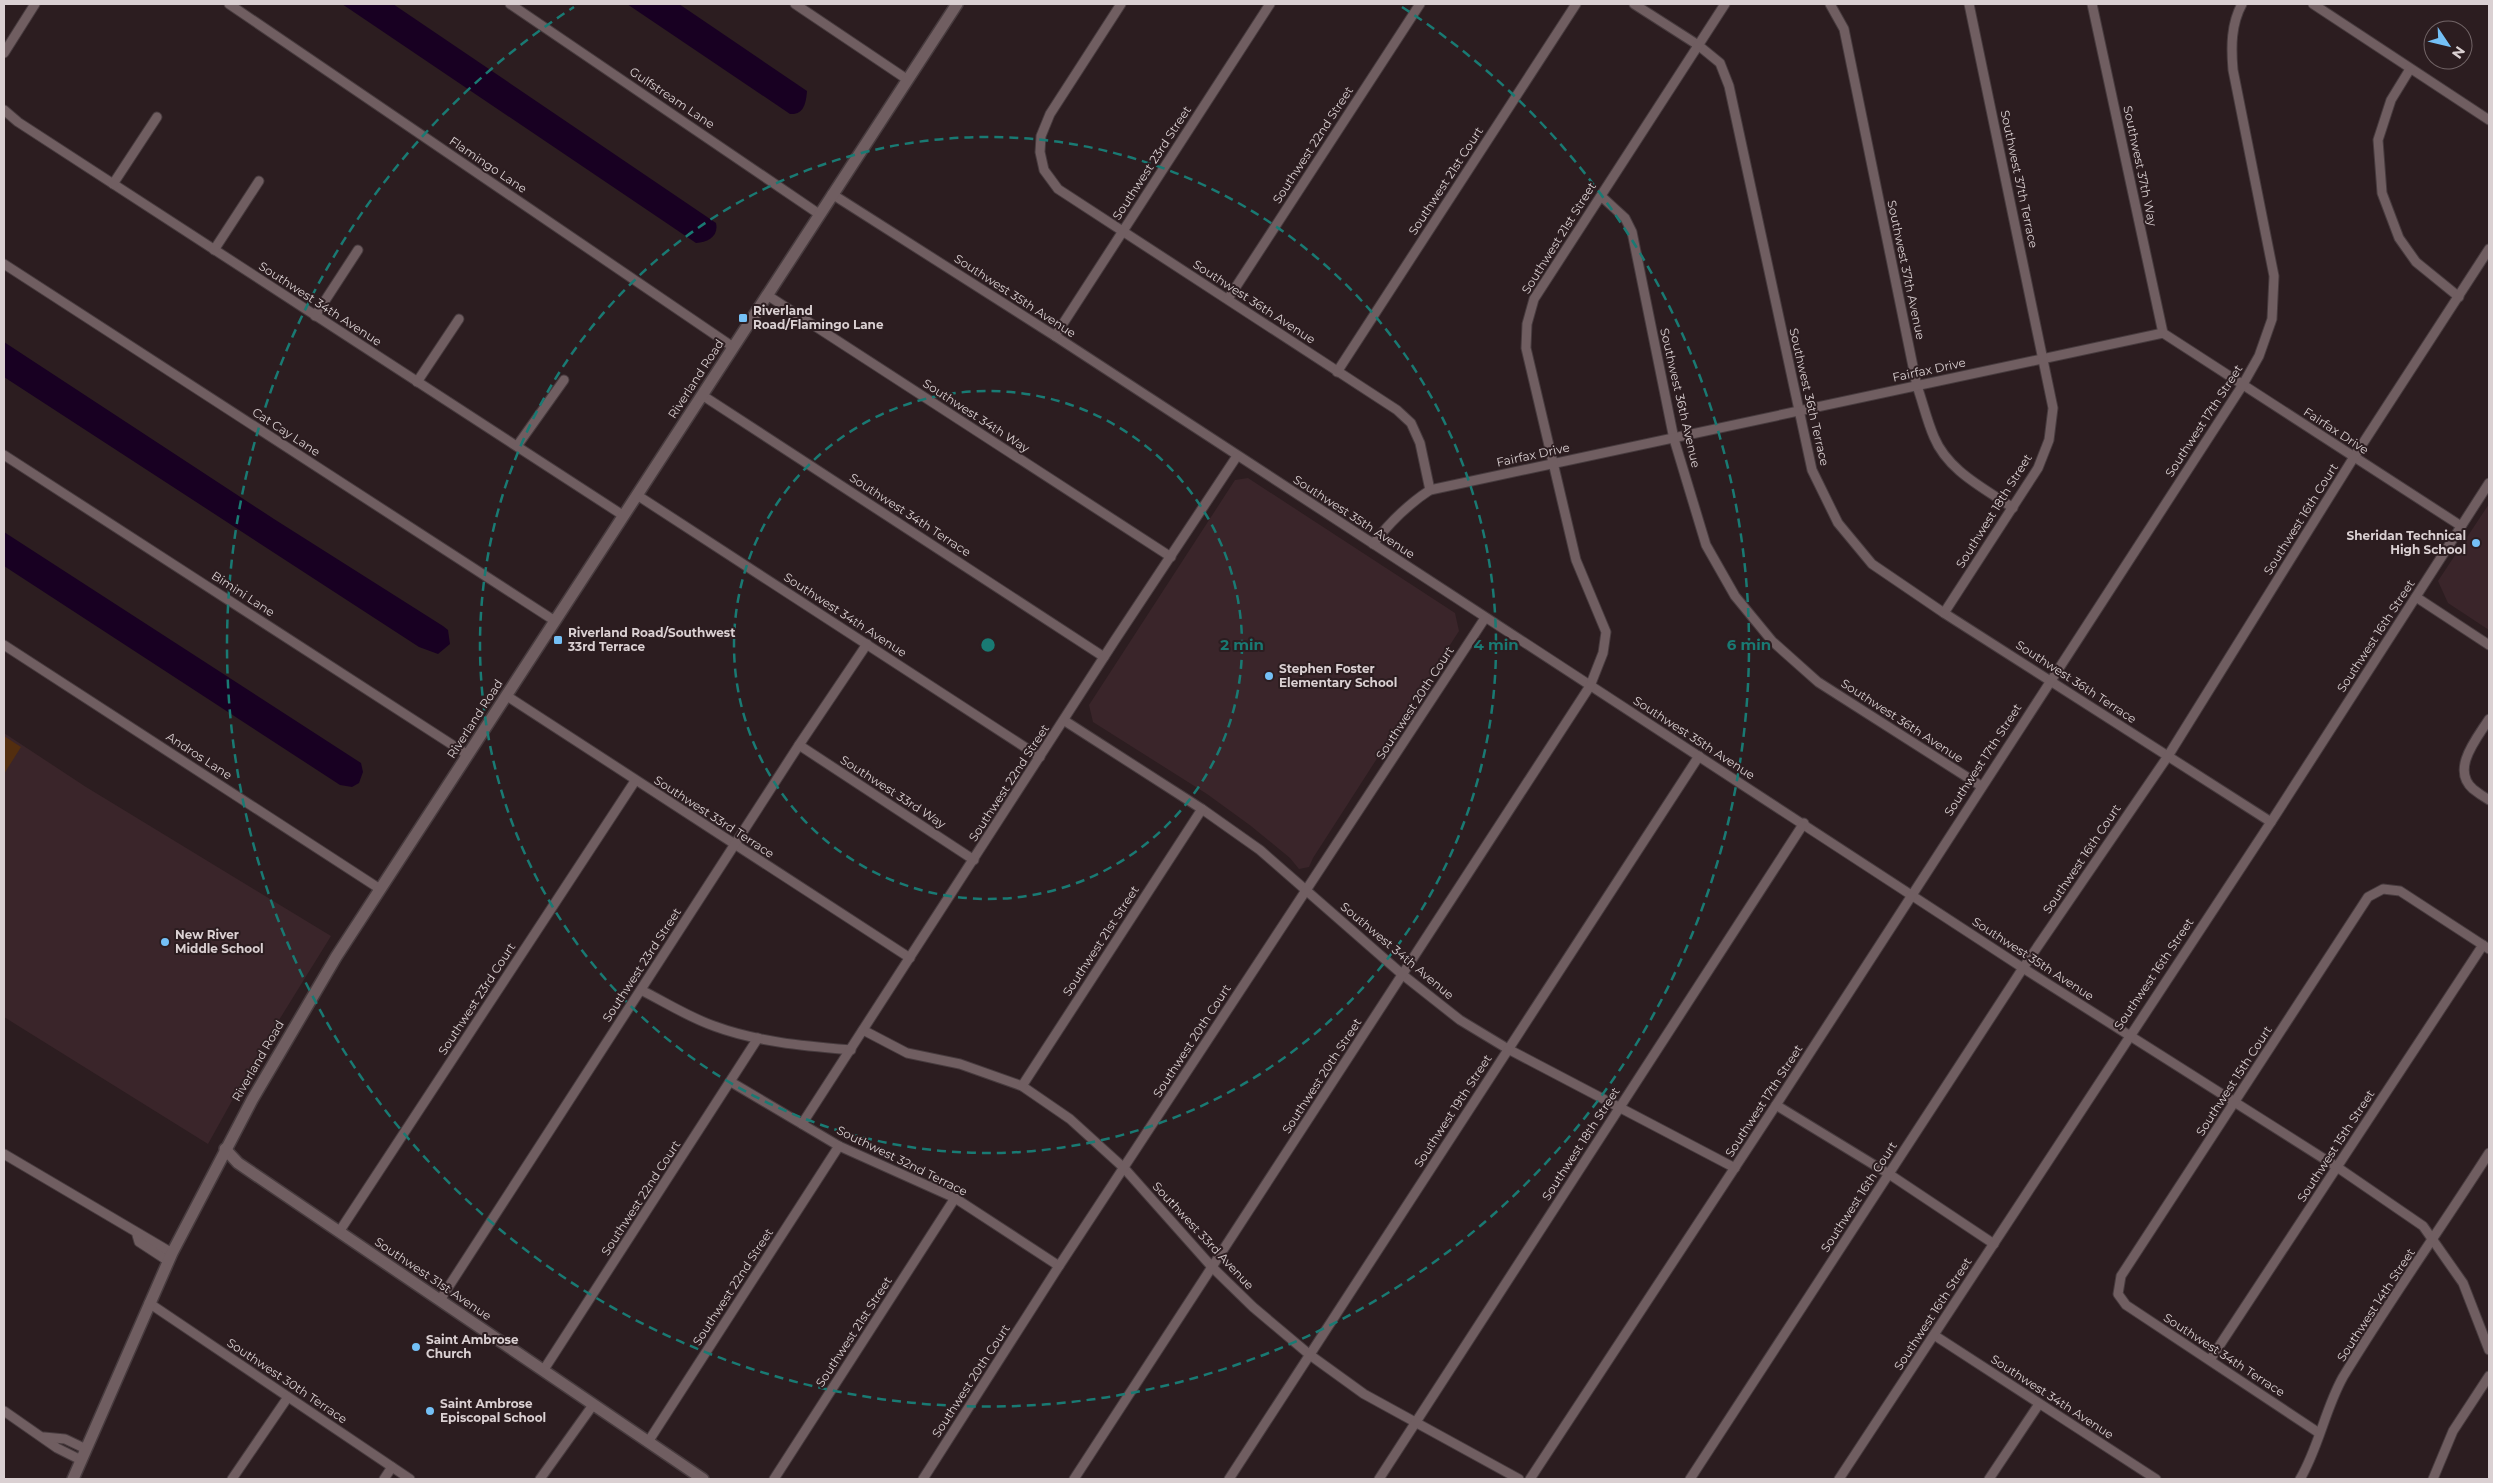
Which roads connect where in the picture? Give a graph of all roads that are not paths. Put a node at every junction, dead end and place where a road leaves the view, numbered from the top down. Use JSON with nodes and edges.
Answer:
{"nodes":[{"id":1,"x":35,"y":4,"type":"edge"},
{"id":2,"x":229,"y":4,"type":"edge"},
{"id":3,"x":510,"y":4,"type":"edge"},
{"id":4,"x":795,"y":4,"type":"edge"},
{"id":5,"x":956,"y":4,"type":"edge"},
{"id":6,"x":1121,"y":4,"type":"edge"},
{"id":7,"x":1270,"y":4,"type":"edge"},
{"id":8,"x":1420,"y":4,"type":"edge"},
{"id":9,"x":1576,"y":4,"type":"edge"},
{"id":10,"x":1634,"y":4,"type":"edge"},
{"id":11,"x":1725,"y":4,"type":"edge"},
{"id":12,"x":1830,"y":4,"type":"edge"},
{"id":13,"x":1969,"y":4,"type":"edge"},
{"id":14,"x":2092,"y":4,"type":"edge"},
{"id":15,"x":2242,"y":4,"type":"edge"},
{"id":16,"x":2313,"y":4,"type":"edge"},
{"id":17,"x":1698,"y":45,"type":"junction"},
{"id":18,"x":4,"y":53,"type":"edge"},
{"id":19,"x":2410,"y":69,"type":"junction"},
{"id":20,"x":908,"y":80,"type":"junction"},
{"id":21,"x":4,"y":110,"type":"edge"},
{"id":22,"x":157,"y":117,"type":"dead end"},
{"id":23,"x":2489,"y":120,"type":"edge"},
{"id":24,"x":259,"y":181,"type":"dead end"},
{"id":25,"x":112,"y":184,"type":"junction"},
{"id":26,"x":832,"y":194,"type":"junction"},
{"id":27,"x":1601,"y":196,"type":"junction"},
{"id":28,"x":819,"y":214,"type":"junction"},
{"id":29,"x":1121,"y":232,"type":"junction"},
{"id":30,"x":2489,"y":248,"type":"edge"},
{"id":31,"x":214,"y":250,"type":"junction"},
{"id":32,"x":358,"y":250,"type":"dead end"},
{"id":33,"x":4,"y":264,"type":"edge"},
{"id":34,"x":767,"y":295,"type":"junction"},
{"id":35,"x":2459,"y":296,"type":"junction"},
{"id":36,"x":1228,"y":299,"type":"junction"},
{"id":37,"x":315,"y":316,"type":"junction"},
{"id":38,"x":459,"y":319,"type":"dead end"},
{"id":39,"x":2163,"y":333,"type":"junction"},
{"id":40,"x":1055,"y":336,"type":"junction"},
{"id":41,"x":733,"y":347,"type":"junction"},
{"id":42,"x":2044,"y":358,"type":"junction"},
{"id":43,"x":1337,"y":372,"type":"junction"},
{"id":44,"x":564,"y":380,"type":"dead end"},
{"id":45,"x":417,"y":382,"type":"junction"},
{"id":46,"x":1918,"y":386,"type":"junction"},
{"id":47,"x":2242,"y":386,"type":"junction"},
{"id":48,"x":702,"y":395,"type":"junction"},
{"id":49,"x":1798,"y":411,"type":"junction"},
{"id":50,"x":1674,"y":438,"type":"junction"},
{"id":51,"x":517,"y":446,"type":"junction"},
{"id":52,"x":4,"y":455,"type":"edge"},
{"id":53,"x":1237,"y":456,"type":"junction"},
{"id":54,"x":2354,"y":457,"type":"junction"},
{"id":55,"x":1552,"y":463,"type":"junction"},
{"id":56,"x":2489,"y":483,"type":"edge"},
{"id":57,"x":1430,"y":490,"type":"junction"},
{"id":58,"x":637,"y":495,"type":"junction"},
{"id":59,"x":2013,"y":508,"type":"junction"},
{"id":60,"x":624,"y":516,"type":"junction"},
{"id":61,"x":2461,"y":526,"type":"junction"},
{"id":62,"x":1373,"y":544,"type":"junction"},
{"id":63,"x":1171,"y":557,"type":"junction"},
{"id":64,"x":2416,"y":597,"type":"junction"},
{"id":65,"x":1944,"y":614,"type":"junction"},
{"id":66,"x":1485,"y":618,"type":"junction"},
{"id":67,"x":555,"y":621,"type":"junction"},
{"id":68,"x":867,"y":644,"type":"junction"},
{"id":69,"x":4,"y":645,"type":"edge"},
{"id":70,"x":2489,"y":646,"type":"edge"},
{"id":71,"x":1104,"y":657,"type":"junction"},
{"id":72,"x":2050,"y":680,"type":"junction"},
{"id":73,"x":1590,"y":686,"type":"junction"},
{"id":74,"x":507,"y":696,"type":"junction"},
{"id":75,"x":2489,"y":719,"type":"edge"},
{"id":76,"x":1065,"y":721,"type":"junction"},
{"id":77,"x":799,"y":745,"type":"junction"},
{"id":78,"x":468,"y":755,"type":"junction"},
{"id":79,"x":1699,"y":756,"type":"junction"},
{"id":80,"x":2168,"y":756,"type":"junction"},
{"id":81,"x":1040,"y":757,"type":"junction"},
{"id":82,"x":635,"y":781,"type":"junction"},
{"id":83,"x":1981,"y":786,"type":"junction"},
{"id":84,"x":2489,"y":800,"type":"edge"},
{"id":85,"x":1202,"y":809,"type":"junction"},
{"id":86,"x":2271,"y":822,"type":"junction"},
{"id":87,"x":1804,"y":823,"type":"junction"},
{"id":88,"x":736,"y":846,"type":"junction"},
{"id":89,"x":974,"y":860,"type":"junction"},
{"id":90,"x":380,"y":889,"type":"junction"},
{"id":91,"x":1306,"y":890,"type":"junction"},
{"id":92,"x":1912,"y":895,"type":"junction"},
{"id":93,"x":2486,"y":947,"type":"edge"},
{"id":94,"x":910,"y":958,"type":"junction"},
{"id":95,"x":2023,"y":968,"type":"junction"},
{"id":96,"x":1403,"y":975,"type":"junction"},
{"id":97,"x":641,"y":990,"type":"junction"},
{"id":98,"x":863,"y":1030,"type":"junction"},
{"id":99,"x":2129,"y":1036,"type":"junction"},
{"id":100,"x":758,"y":1038,"type":"junction"},
{"id":101,"x":1508,"y":1049,"type":"junction"},
{"id":102,"x":851,"y":1050,"type":"junction"},
{"id":103,"x":731,"y":1082,"type":"junction"},
{"id":104,"x":1022,"y":1086,"type":"junction"},
{"id":105,"x":2236,"y":1101,"type":"junction"},
{"id":106,"x":1776,"y":1105,"type":"junction"},
{"id":107,"x":1619,"y":1108,"type":"junction"},
{"id":108,"x":802,"y":1124,"type":"junction"},
{"id":109,"x":839,"y":1146,"type":"junction"},
{"id":110,"x":225,"y":1149,"type":"junction"},
{"id":111,"x":2489,"y":1153,"type":"edge"},
{"id":112,"x":4,"y":1154,"type":"edge"},
{"id":113,"x":2337,"y":1167,"type":"junction"},
{"id":114,"x":1124,"y":1168,"type":"junction"},
{"id":115,"x":1735,"y":1168,"type":"junction"},
{"id":116,"x":1889,"y":1174,"type":"junction"},
{"id":117,"x":954,"y":1198,"type":"junction"},
{"id":118,"x":339,"y":1232,"type":"junction"},
{"id":119,"x":2433,"y":1239,"type":"junction"},
{"id":120,"x":1994,"y":1244,"type":"junction"},
{"id":121,"x":170,"y":1257,"type":"junction"},
{"id":122,"x":1059,"y":1266,"type":"junction"},
{"id":123,"x":1212,"y":1267,"type":"junction"},
{"id":124,"x":2118,"y":1294,"type":"joint"},
{"id":125,"x":440,"y":1300,"type":"junction"},
{"id":126,"x":149,"y":1303,"type":"junction"},
{"id":127,"x":1934,"y":1335,"type":"junction"},
{"id":128,"x":2489,"y":1350,"type":"edge"},
{"id":129,"x":1310,"y":1355,"type":"junction"},
{"id":130,"x":2210,"y":1360,"type":"junction"},
{"id":131,"x":543,"y":1370,"type":"junction"},
{"id":132,"x":2489,"y":1376,"type":"edge"},
{"id":133,"x":288,"y":1397,"type":"junction"},
{"id":134,"x":2039,"y":1404,"type":"junction"},
{"id":135,"x":593,"y":1405,"type":"junction"},
{"id":136,"x":4,"y":1411,"type":"edge"},
{"id":137,"x":1415,"y":1423,"type":"junction"},
{"id":138,"x":2319,"y":1433,"type":"junction"},
{"id":139,"x":41,"y":1436,"type":"junction"},
{"id":140,"x":648,"y":1442,"type":"junction"},
{"id":141,"x":86,"y":1449,"type":"junction"},
{"id":142,"x":81,"y":1460,"type":"junction"},
{"id":143,"x":392,"y":1467,"type":"junction"},
{"id":144,"x":2150,"y":1478,"type":"edge"},
{"id":145,"x":73,"y":1479,"type":"edge"},
{"id":146,"x":232,"y":1479,"type":"edge"},
{"id":147,"x":384,"y":1479,"type":"edge"},
{"id":148,"x":410,"y":1479,"type":"edge"},
{"id":149,"x":540,"y":1479,"type":"edge"},
{"id":150,"x":703,"y":1479,"type":"edge"},
{"id":151,"x":774,"y":1479,"type":"edge"},
{"id":152,"x":923,"y":1479,"type":"edge"},
{"id":153,"x":1074,"y":1479,"type":"edge"},
{"id":154,"x":1229,"y":1479,"type":"edge"},
{"id":155,"x":1378,"y":1479,"type":"edge"},
{"id":156,"x":1519,"y":1479,"type":"edge"},
{"id":157,"x":1530,"y":1479,"type":"edge"},
{"id":158,"x":1690,"y":1479,"type":"edge"},
{"id":159,"x":1840,"y":1479,"type":"edge"},
{"id":160,"x":1989,"y":1479,"type":"edge"},
{"id":161,"x":2300,"y":1479,"type":"edge"},
{"id":162,"x":2433,"y":1479,"type":"edge"}],
"edges":[{"from":1,"to":18,"type":"street"},
{"from":2,"to":41,"type":"street","name":"Flamingo Lane"},
{"from":3,"to":28,"type":"street","name":"Gulfstream Lane"},
{"from":4,"to":20,"type":"street"},
{"from":5,"to":20,"type":"street","name":"Riverland Road"},
{"from":6,"to":29,"type":"street","name":"Southwest 36th Avenue"},
{"from":7,"to":29,"type":"street","name":"Southwest 23rd Street"},
{"from":8,"to":36,"type":"street","name":"Southwest 22nd Street"},
{"from":9,"to":43,"type":"street","name":"Southwest 21st Court"},
{"from":10,"to":17,"type":"street","name":"Southwest 36th Terrace"},
{"from":11,"to":17,"type":"street","name":"Southwest 21st Street"},
{"from":12,"to":46,"type":"street","name":"Southwest 37th Avenue"},
{"from":13,"to":42,"type":"street","name":"Southwest 37th Terrace"},
{"from":14,"to":39,"type":"street","name":"Southwest 37th Way"},
{"from":15,"to":47,"type":"street","name":"Southwest 17th Street"},
{"from":16,"to":19,"type":"street"},
{"from":17,"to":27,"type":"street","name":"Southwest 21st Street"},
{"from":17,"to":49,"type":"street","name":"Southwest 36th Terrace"},
{"from":19,"to":23,"type":"street"},
{"from":19,"to":35,"type":"street"},
{"from":20,"to":26,"type":"street","name":"Riverland Road"},
{"from":21,"to":25,"type":"street","name":"Southwest 34th Avenue"},
{"from":22,"to":25,"type":"street"},
{"from":24,"to":31,"type":"street"},
{"from":25,"to":31,"type":"street","name":"Southwest 34th Avenue"},
{"from":26,"to":28,"type":"street","name":"Riverland Road"},
{"from":26,"to":40,"type":"street","name":"Southwest 35th Avenue"},
{"from":27,"to":50,"type":"street","name":"Southwest 36th Avenue"},
{"from":27,"to":55,"type":"street","name":"Southwest 21st Street"},
{"from":28,"to":34,"type":"street","name":"Riverland Road"},
{"from":29,"to":36,"type":"street","name":"Southwest 36th Avenue"},
{"from":29,"to":40,"type":"street","name":"Southwest 23rd Street"},
{"from":30,"to":35,"type":"street","name":"Southwest 16th Court"},
{"from":31,"to":37,"type":"street","name":"Southwest 34th Avenue"},
{"from":32,"to":37,"type":"street"},
{"from":33,"to":67,"type":"street","name":"Cat Cay Lane"},
{"from":34,"to":41,"type":"street","name":"Riverland Road"},
{"from":34,"to":63,"type":"street","name":"Southwest 34th Way"},
{"from":35,"to":54,"type":"street","name":"Southwest 16th Court"},
{"from":36,"to":43,"type":"street","name":"Southwest 36th Avenue"},
{"from":37,"to":45,"type":"street","name":"Southwest 34th Avenue"},
{"from":38,"to":45,"type":"street"},
{"from":39,"to":42,"type":"street","name":"Fairfax Drive"},
{"from":39,"to":47,"type":"street","name":"Fairfax Drive"},
{"from":40,"to":53,"type":"street","name":"Southwest 35th Avenue"},
{"from":41,"to":48,"type":"street","name":"Riverland Road"},
{"from":42,"to":46,"type":"street","name":"Fairfax Drive"},
{"from":42,"to":59,"type":"street","name":"Southwest 18th Street"},
{"from":43,"to":57,"type":"street","name":"Southwest 36th Avenue"},
{"from":44,"to":51,"type":"street"},
{"from":45,"to":51,"type":"street","name":"Southwest 34th Avenue"},
{"from":46,"to":49,"type":"street","name":"Fairfax Drive"},
{"from":46,"to":59,"type":"street","name":"Southwest 37th Avenue"},
{"from":47,"to":54,"type":"street","name":"Fairfax Drive"},
{"from":47,"to":72,"type":"street","name":"Southwest 17th Street"},
{"from":48,"to":58,"type":"street","name":"Riverland Road"},
{"from":48,"to":71,"type":"street","name":"Southwest 34th Terrace"},
{"from":49,"to":50,"type":"street","name":"Fairfax Drive"},
{"from":49,"to":65,"type":"street","name":"Southwest 36th Terrace"},
{"from":50,"to":55,"type":"street","name":"Fairfax Drive"},
{"from":50,"to":83,"type":"street","name":"Southwest 36th Avenue"},
{"from":51,"to":60,"type":"street","name":"Southwest 34th Avenue"},
{"from":52,"to":78,"type":"street","name":"Bimini Lane"},
{"from":53,"to":62,"type":"street","name":"Southwest 35th Avenue"},
{"from":53,"to":63,"type":"street","name":"Southwest 22nd Street"},
{"from":54,"to":61,"type":"street","name":"Fairfax Drive"},
{"from":54,"to":80,"type":"street","name":"Southwest 16th Court"},
{"from":55,"to":57,"type":"street","name":"Fairfax Drive"},
{"from":55,"to":73,"type":"street","name":"Southwest 21st Street"},
{"from":56,"to":61,"type":"street","name":"Southwest 16th Street"},
{"from":57,"to":62,"type":"street","name":"Fairfax Drive"},
{"from":58,"to":60,"type":"street","name":"Riverland Road"},
{"from":58,"to":68,"type":"street","name":"Southwest 34th Avenue"},
{"from":59,"to":65,"type":"street","name":"Southwest 18th Street"},
{"from":60,"to":67,"type":"street","name":"Riverland Road"},
{"from":61,"to":64,"type":"street","name":"Southwest 16th Street"},
{"from":62,"to":66,"type":"street","name":"Southwest 35th Avenue"},
{"from":63,"to":71,"type":"street","name":"Southwest 22nd Street"},
{"from":64,"to":70,"type":"street"},
{"from":64,"to":86,"type":"street","name":"Southwest 16th Street"},
{"from":65,"to":72,"type":"street","name":"Southwest 36th Terrace"},
{"from":66,"to":73,"type":"street","name":"Southwest 35th Avenue"},
{"from":66,"to":91,"type":"street","name":"Southwest 20th Court"},
{"from":67,"to":74,"type":"street","name":"Riverland Road"},
{"from":68,"to":77,"type":"street","name":"Southwest 23rd Street"},
{"from":68,"to":81,"type":"street","name":"Southwest 34th Avenue"},
{"from":69,"to":90,"type":"street","name":"Andros Lane"},
{"from":71,"to":76,"type":"street","name":"Southwest 22nd Street"},
{"from":72,"to":80,"type":"street","name":"Southwest 36th Terrace"},
{"from":72,"to":83,"type":"street","name":"Southwest 17th Street"},
{"from":73,"to":79,"type":"street","name":"Southwest 35th Avenue"},
{"from":73,"to":96,"type":"street","name":"Southwest 20th Street"},
{"from":74,"to":78,"type":"street","name":"Riverland Road"},
{"from":74,"to":82,"type":"street","name":"Southwest 33rd Terrace"},
{"from":75,"to":84,"type":"street"},
{"from":76,"to":81,"type":"street","name":"Southwest 22nd Street"},
{"from":76,"to":85,"type":"street","name":"Southwest 34th Avenue"},
{"from":77,"to":88,"type":"street","name":"Southwest 23rd Street"},
{"from":77,"to":89,"type":"street","name":"Southwest 33rd Way"},
{"from":78,"to":90,"type":"street","name":"Riverland Road"},
{"from":79,"to":87,"type":"street","name":"Southwest 35th Avenue"},
{"from":79,"to":101,"type":"street","name":"Southwest 19th Street"},
{"from":80,"to":86,"type":"street","name":"Southwest 36th Terrace"},
{"from":80,"to":95,"type":"street","name":"Southwest 16th Court"},
{"from":81,"to":89,"type":"street","name":"Southwest 22nd Street"},
{"from":82,"to":88,"type":"street","name":"Southwest 33rd Terrace"},
{"from":82,"to":118,"type":"street","name":"Southwest 23rd Court"},
{"from":83,"to":92,"type":"street","name":"Southwest 17th Street"},
{"from":85,"to":91,"type":"street","name":"Southwest 34th Avenue"},
{"from":85,"to":104,"type":"street","name":"Southwest 21st Street"},
{"from":86,"to":99,"type":"street","name":"Southwest 16th Street"},
{"from":87,"to":92,"type":"street","name":"Southwest 35th Avenue"},
{"from":87,"to":107,"type":"street","name":"Southwest 18th Street"},
{"from":88,"to":94,"type":"street","name":"Southwest 33rd Terrace"},
{"from":88,"to":97,"type":"street","name":"Southwest 23rd Street"},
{"from":89,"to":94,"type":"street","name":"Southwest 22nd Street"},
{"from":90,"to":110,"type":"street","name":"Riverland Road"},
{"from":91,"to":96,"type":"street","name":"Southwest 34th Avenue"},
{"from":91,"to":114,"type":"street","name":"Southwest 20th Court"},
{"from":92,"to":95,"type":"street","name":"Southwest 35th Avenue"},
{"from":92,"to":106,"type":"street","name":"Southwest 17th Street"},
{"from":93,"to":105,"type":"street","name":"Southwest 15th Court"},
{"from":93,"to":113,"type":"street","name":"Southwest 15th Street"},
{"from":94,"to":98,"type":"street","name":"Southwest 22nd Street"},
{"from":95,"to":99,"type":"street","name":"Southwest 35th Avenue"},
{"from":95,"to":116,"type":"street","name":"Southwest 16th Court"},
{"from":96,"to":101,"type":"street","name":"Southwest 34th Avenue"},
{"from":96,"to":123,"type":"street","name":"Southwest 20th Street"},
{"from":97,"to":100,"type":"street"},
{"from":97,"to":125,"type":"street","name":"Southwest 23rd Street"},
{"from":98,"to":102,"type":"street","name":"Southwest 22nd Street"},
{"from":98,"to":104,"type":"street","name":"Southwest 33rd Avenue"},
{"from":99,"to":105,"type":"street","name":"Southwest 35th Avenue"},
{"from":99,"to":120,"type":"street","name":"Southwest 16th Street"},
{"from":100,"to":102,"type":"street"},
{"from":100,"to":103,"type":"street","name":"Southwest 22nd Court"},
{"from":101,"to":107,"type":"street","name":"Southwest 34th Avenue"},
{"from":101,"to":129,"type":"street","name":"Southwest 19th Street"},
{"from":102,"to":108,"type":"street","name":"Southwest 22nd Street"},
{"from":103,"to":108,"type":"street","name":"Southwest 32nd Terrace"},
{"from":103,"to":131,"type":"street","name":"Southwest 22nd Court"},
{"from":104,"to":114,"type":"street","name":"Southwest 33rd Avenue"},
{"from":105,"to":113,"type":"street","name":"Southwest 35th Avenue"},
{"from":105,"to":124,"type":"street","name":"Southwest 15th Court"},
{"from":106,"to":115,"type":"street","name":"Southwest 17th Street"},
{"from":106,"to":116,"type":"street"},
{"from":107,"to":115,"type":"street","name":"Southwest 34th Avenue"},
{"from":107,"to":137,"type":"street","name":"Southwest 18th Street"},
{"from":108,"to":109,"type":"street","name":"Southwest 32nd Terrace"},
{"from":109,"to":117,"type":"street","name":"Southwest 32nd Terrace"},
{"from":109,"to":140,"type":"street","name":"Southwest 22nd Street"},
{"from":110,"to":118,"type":"street","name":"Southwest 31st Avenue"},
{"from":110,"to":121,"type":"street","name":"Riverland Road"},
{"from":111,"to":119,"type":"street","name":"Southwest 14th Street"},
{"from":112,"to":121,"type":"street"},
{"from":113,"to":119,"type":"street","name":"Southwest 35th Avenue"},
{"from":113,"to":130,"type":"street","name":"Southwest 15th Street"},
{"from":114,"to":122,"type":"street","name":"Southwest 20th Court"},
{"from":114,"to":123,"type":"street","name":"Southwest 33rd Avenue"},
{"from":115,"to":157,"type":"street","name":"Southwest 17th Street"},
{"from":116,"to":120,"type":"street"},
{"from":116,"to":158,"type":"street","name":"Southwest 16th Court"},
{"from":117,"to":122,"type":"street","name":"Southwest 32nd Terrace"},
{"from":117,"to":151,"type":"street","name":"Southwest 21st Street"},
{"from":118,"to":125,"type":"street","name":"Southwest 31st Avenue"},
{"from":119,"to":128,"type":"street","name":"Southwest 35th Avenue"},
{"from":119,"to":138,"type":"street","name":"Southwest 14th Street"},
{"from":120,"to":127,"type":"street","name":"Southwest 16th Street"},
{"from":121,"to":126,"type":"street","name":"Riverland Road"},
{"from":122,"to":152,"type":"street","name":"Southwest 20th Court"},
{"from":123,"to":129,"type":"street","name":"Southwest 33rd Avenue"},
{"from":123,"to":153,"type":"street","name":"Southwest 20th Street"},
{"from":124,"to":130,"type":"street","name":"Southwest 34th Terrace"},
{"from":125,"to":131,"type":"street","name":"Southwest 31st Avenue"},
{"from":126,"to":133,"type":"street","name":"Southwest 30th Terrace"},
{"from":126,"to":141,"type":"street","name":"Riverland Road"},
{"from":127,"to":134,"type":"street","name":"Southwest 34th Avenue"},
{"from":127,"to":159,"type":"street","name":"Southwest 16th Street"},
{"from":129,"to":137,"type":"street","name":"Southwest 33rd Avenue"},
{"from":129,"to":154,"type":"street","name":"Southwest 19th Street"},
{"from":130,"to":138,"type":"street","name":"Southwest 34th Terrace"},
{"from":131,"to":135,"type":"street","name":"Southwest 31st Avenue"},
{"from":132,"to":162,"type":"street"},
{"from":133,"to":143,"type":"street","name":"Southwest 30th Terrace"},
{"from":133,"to":146,"type":"street"},
{"from":134,"to":144,"type":"street","name":"Southwest 34th Avenue"},
{"from":134,"to":160,"type":"street"},
{"from":135,"to":140,"type":"street","name":"Southwest 31st Avenue"},
{"from":135,"to":149,"type":"street"},
{"from":136,"to":139,"type":"street"},
{"from":137,"to":155,"type":"street","name":"Southwest 18th Street"},
{"from":137,"to":156,"type":"street","name":"Southwest 33rd Avenue"},
{"from":138,"to":161,"type":"street","name":"Southwest 14th Street"},
{"from":139,"to":141,"type":"street"},
{"from":139,"to":142,"type":"street"},
{"from":140,"to":150,"type":"street","name":"Southwest 31st Avenue"},
{"from":141,"to":142,"type":"street","name":"Riverland Road"},
{"from":142,"to":145,"type":"street","name":"Riverland Road"},
{"from":143,"to":147,"type":"street"},
{"from":143,"to":148,"type":"street","name":"Southwest 30th Terrace"}]}
